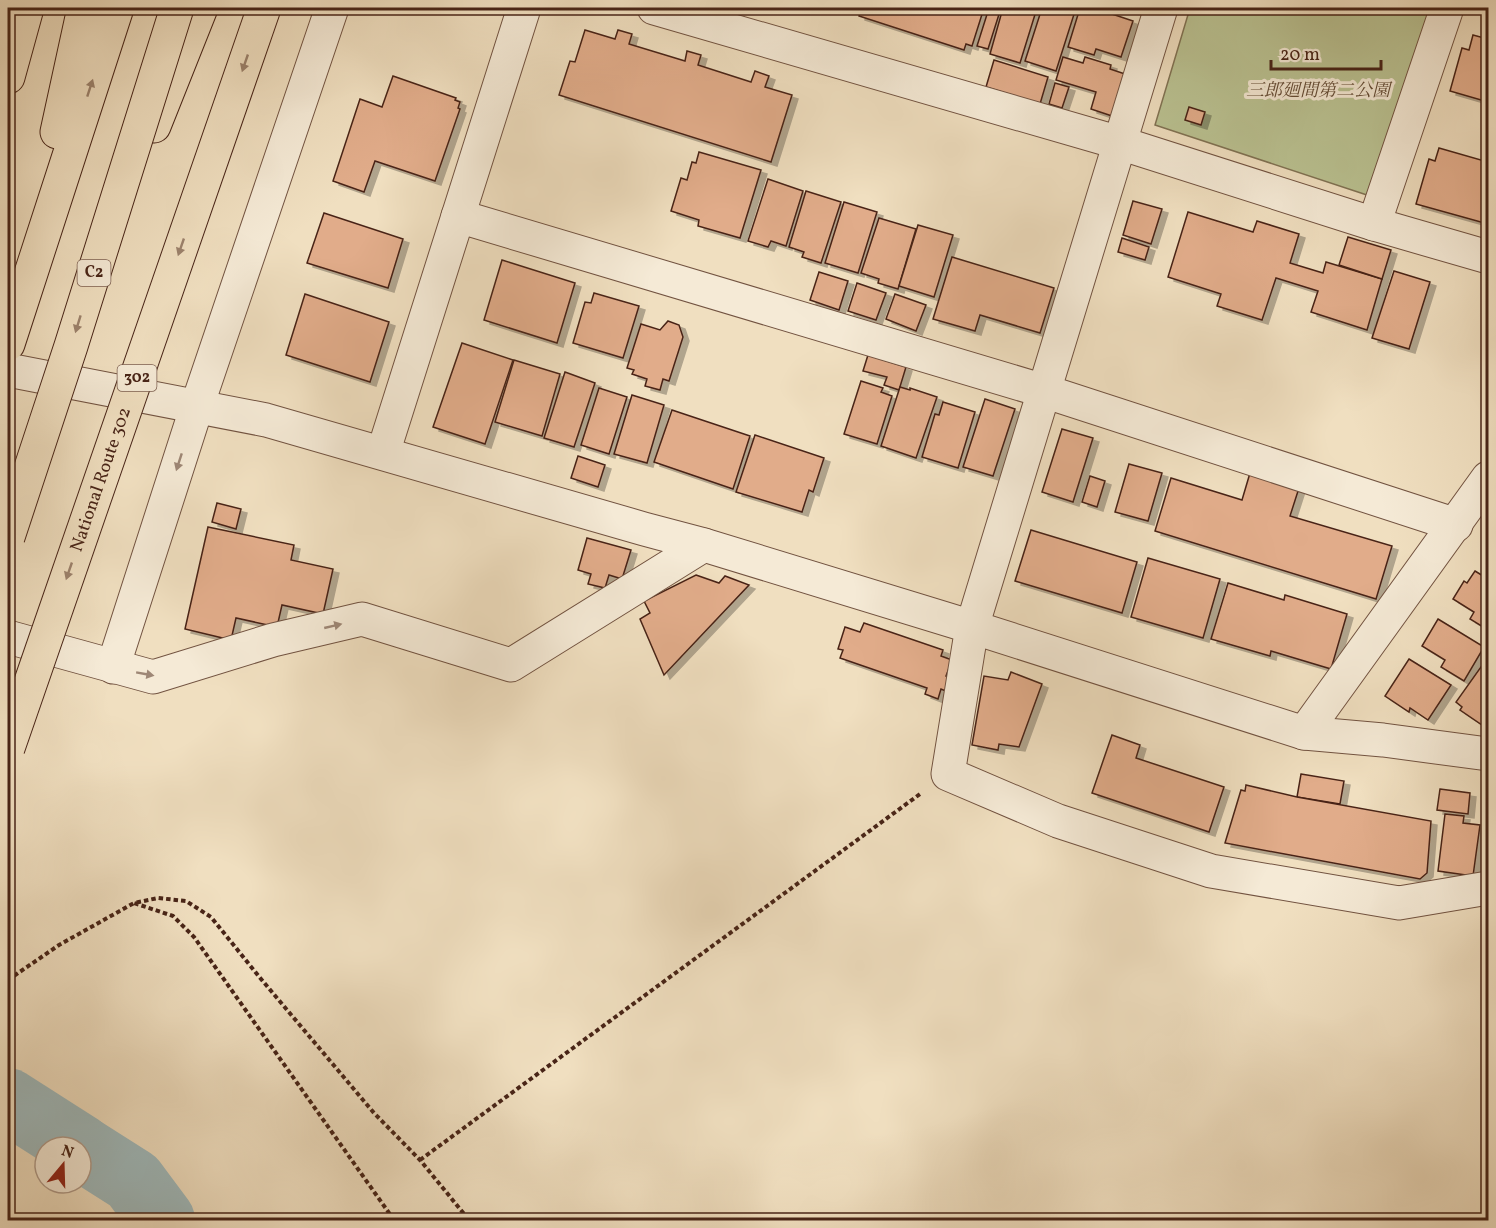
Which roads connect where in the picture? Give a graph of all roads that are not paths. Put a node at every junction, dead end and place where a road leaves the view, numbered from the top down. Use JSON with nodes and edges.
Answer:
{"nodes":[{"id":1,"x":27,"y":8,"type":"edge"},
{"id":2,"x":84,"y":8,"type":"edge"},
{"id":3,"x":117,"y":8,"type":"edge"},
{"id":4,"x":177,"y":8,"type":"edge"},
{"id":5,"x":201,"y":8,"type":"edge"},
{"id":6,"x":264,"y":8,"type":"edge"},
{"id":7,"x":332,"y":8,"type":"edge"},
{"id":8,"x":524,"y":8,"type":"edge"},
{"id":9,"x":654,"y":8,"type":"edge"},
{"id":10,"x":1161,"y":8,"type":"edge"},
{"id":11,"x":1447,"y":8,"type":"edge"},
{"id":12,"x":8,"y":77,"type":"edge"},
{"id":13,"x":1120,"y":143,"type":"junction"},
{"id":14,"x":458,"y":216,"type":"junction"},
{"id":15,"x":1374,"y":224,"type":"junction"},
{"id":16,"x":1488,"y":257,"type":"edge"},
{"id":17,"x":91,"y":282,"type":"junction"},
{"id":18,"x":19,"y":309,"type":"junction"},
{"id":19,"x":8,"y":344,"type":"edge"},
{"id":20,"x":8,"y":370,"type":"edge"},
{"id":21,"x":1044,"y":391,"type":"junction"},
{"id":22,"x":197,"y":406,"type":"junction"},
{"id":23,"x":383,"y":453,"type":"junction"},
{"id":24,"x":1488,"y":478,"type":"edge"},
{"id":25,"x":1456,"y":525,"type":"junction"},
{"id":26,"x":8,"y":537,"type":"edge"},
{"id":27,"x":704,"y":545,"type":"junction"},
{"id":28,"x":972,"y":627,"type":"junction"},
{"id":29,"x":8,"y":638,"type":"edge"},
{"id":30,"x":113,"y":667,"type":"junction"},
{"id":31,"x":1304,"y":734,"type":"junction"},
{"id":32,"x":8,"y":748,"type":"edge"},
{"id":33,"x":1488,"y":754,"type":"edge"},
{"id":34,"x":1488,"y":888,"type":"edge"}],
"edges":[{"from":1,"to":12,"type":"highway"},
{"from":2,"to":18,"type":"highway"},
{"from":18,"to":3,"type":"highway","one_way":true},
{"from":4,"to":17,"type":"highway","number":"C2","bridge":true},
{"from":5,"to":17,"type":"highway","bridge":true},
{"from":6,"to":32,"type":"highway","name":"National Route 302","number":"302","one_way":true,"bridge":true},
{"from":7,"to":22,"type":"street"},
{"from":8,"to":14,"type":"street"},
{"from":9,"to":13,"type":"street"},
{"from":10,"to":13,"type":"street"},
{"from":11,"to":15,"type":"street"},
{"from":13,"to":15,"type":"street"},
{"from":13,"to":21,"type":"street"},
{"from":14,"to":21,"type":"street"},
{"from":14,"to":23,"type":"street"},
{"from":15,"to":16,"type":"street"},
{"from":17,"to":26,"type":"highway","number":"C2","one_way":true,"bridge":true},
{"from":18,"to":19,"type":"highway"},
{"from":20,"to":22,"type":"street"},
{"from":21,"to":25,"type":"street"},
{"from":21,"to":28,"type":"street"},
{"from":22,"to":23,"type":"street"},
{"from":22,"to":30,"type":"street","one_way":true},
{"from":23,"to":27,"type":"street"},
{"from":24,"to":25,"type":"street"},
{"from":25,"to":31,"type":"street"},
{"from":27,"to":28,"type":"street"},
{"from":30,"to":27,"type":"street","one_way":true},
{"from":28,"to":31,"type":"street"},
{"from":28,"to":34,"type":"street"},
{"from":29,"to":30,"type":"street"},
{"from":31,"to":33,"type":"street"}]}
